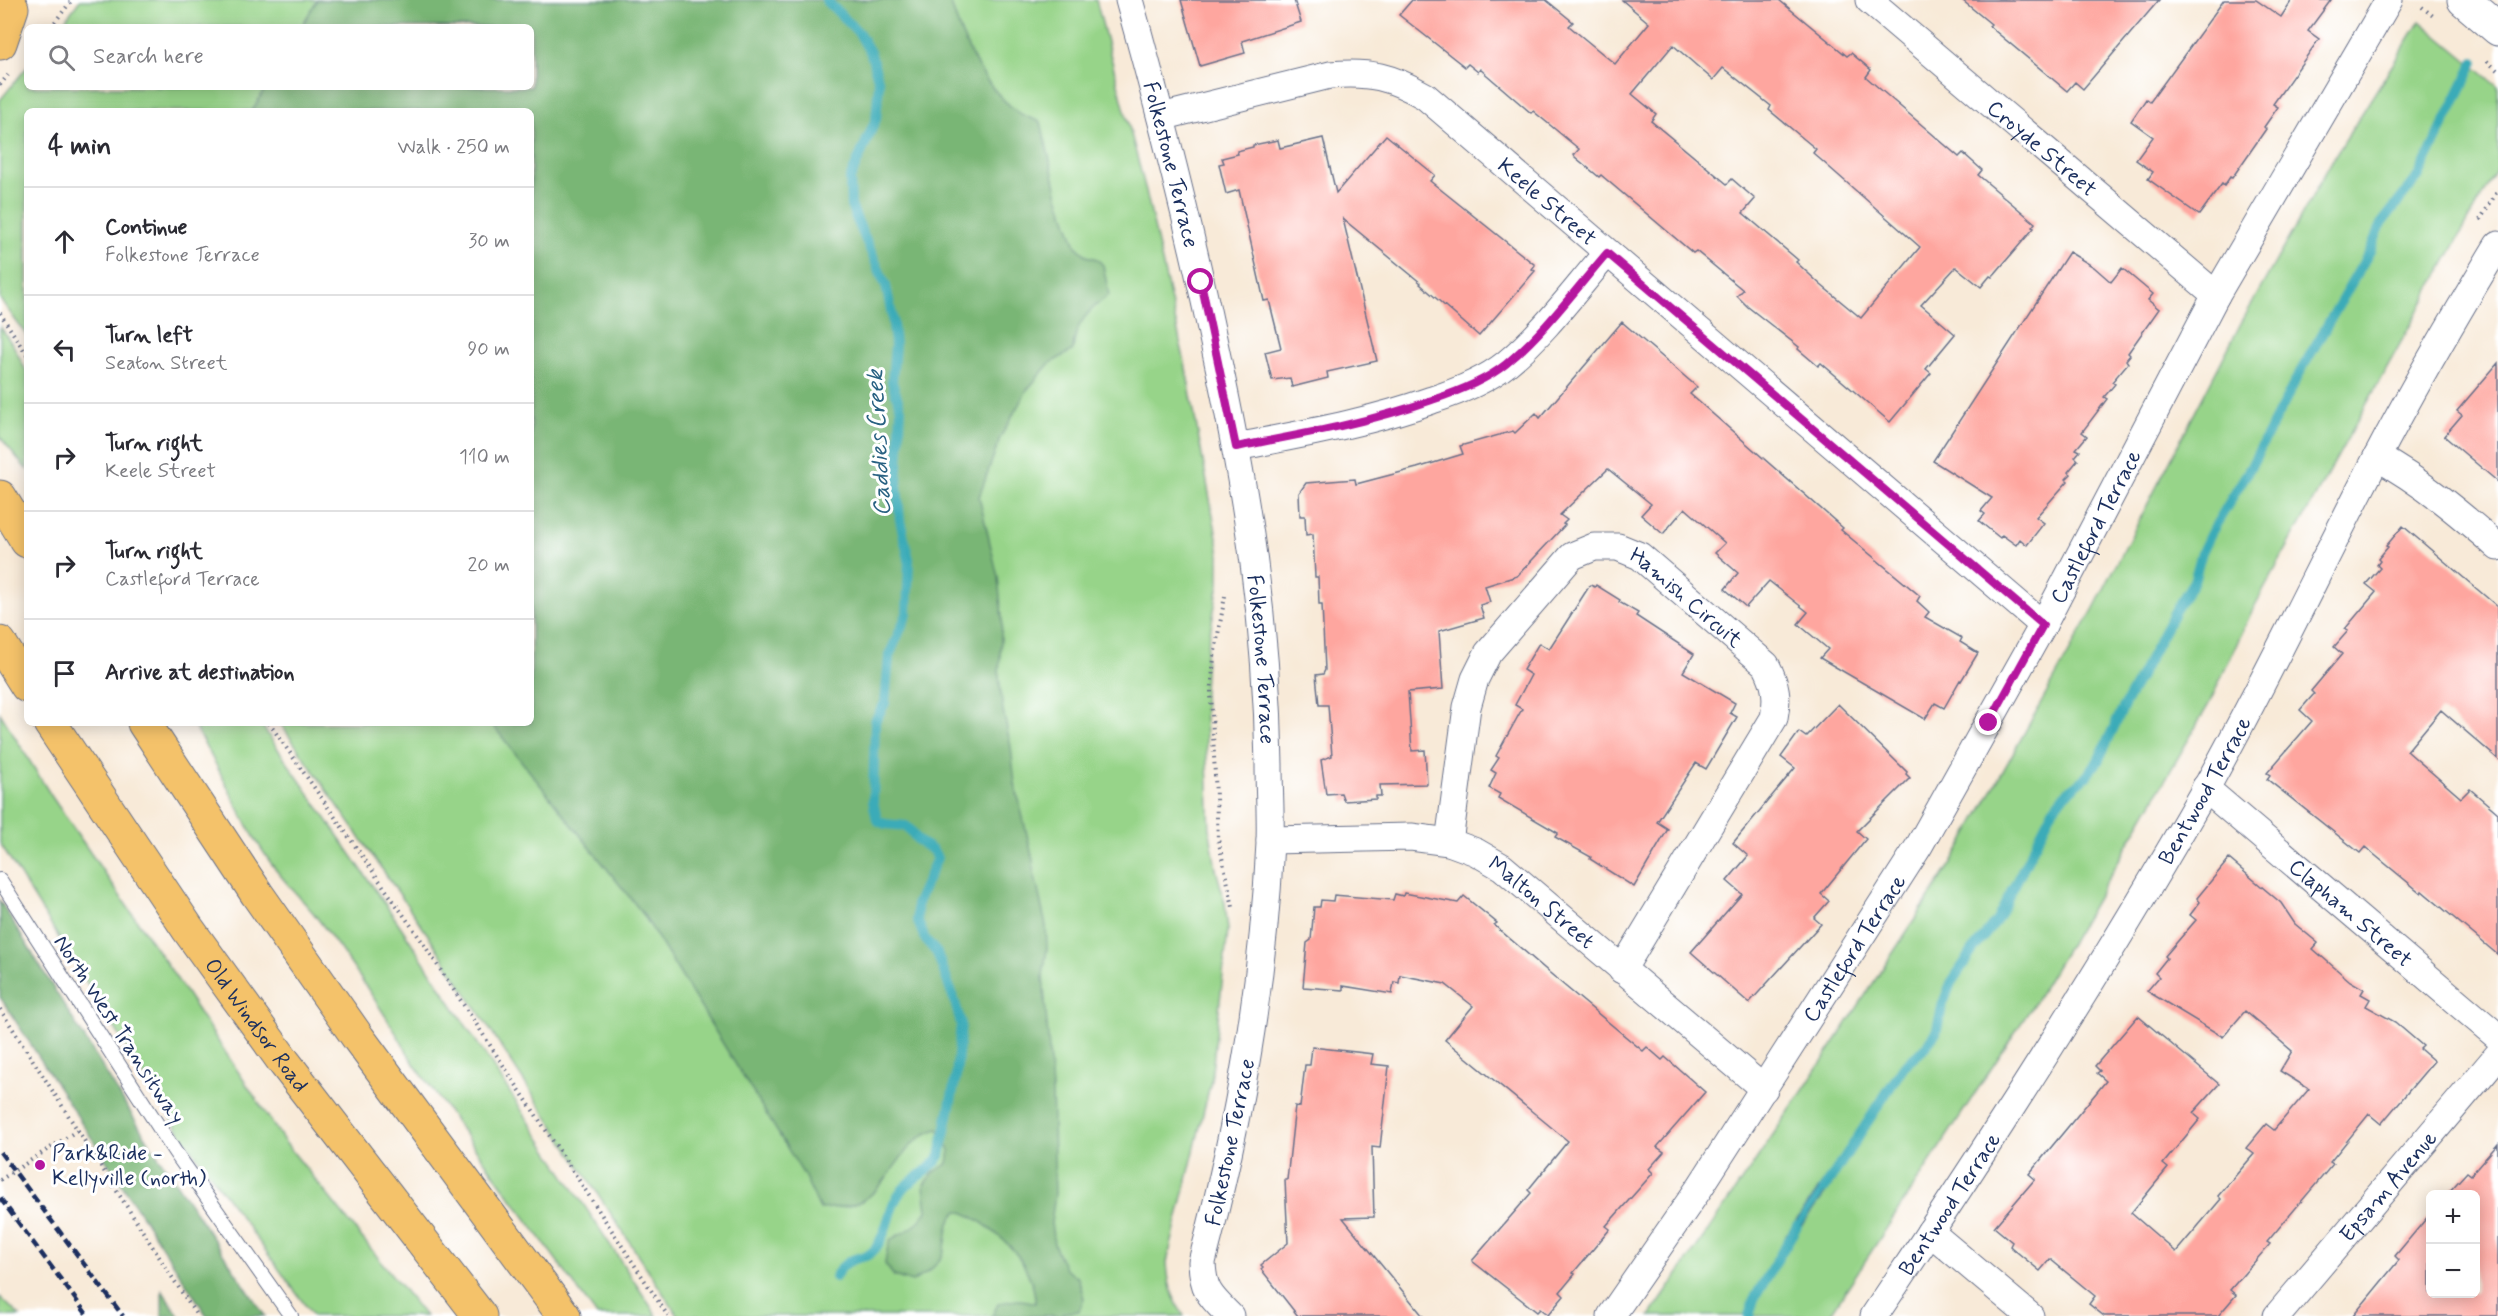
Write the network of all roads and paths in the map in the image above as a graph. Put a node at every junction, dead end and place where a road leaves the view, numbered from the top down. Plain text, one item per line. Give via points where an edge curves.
1 (72, 0) edge
2 (1129, 0) edge
3 (1869, 0) edge
4 (2389, 0) edge
5 (2464, 0) edge
6 (12, 8) dead end
7 (53, 24) edge
8 (2498, 29) edge
9 (0, 43) edge
10 (1161, 117) junction
11 (2498, 190) edge
12 (2474, 230) dead end
13 (2498, 244) edge
14 (1607, 253) junction
15 (2216, 295) junction
16 (0, 313) edge
17 (24, 350) edge
18 (1236, 447) junction
19 (2377, 457) junction
20 (0, 497) edge
21 (24, 536) edge
22 (2498, 547) edge
23 (1227, 587) dead end
24 (2043, 625) junction
25 (0, 643) edge
26 (24, 681) edge
27 (52, 726) edge
28 (146, 726) edge
29 (271, 726) edge
30 (2205, 788) junction
31 (1270, 840) junction
32 (1449, 842) junction
33 (0, 880) edge
34 (1234, 912) dead end
35 (1622, 970) junction
36 (0, 1009) edge
37 (2498, 1037) edge
38 (2498, 1055) edge
39 (1764, 1089) junction
40 (78, 1130) junction
41 (0, 1180) edge
42 (1930, 1232) junction
43 (197, 1316) edge
44 (291, 1316) edge
45 (480, 1316) edge
46 (564, 1316) edge
47 (668, 1316) edge
48 (1230, 1316) edge
49 (1611, 1316) edge
50 (1874, 1316) edge
51 (2030, 1316) edge
52 (2277, 1316) edge

1 - 7 path
2 - 10 street, Folkestone Terrace
3 - 15 street, Croyde Street
4 - 15 street, Castleford Terrace
5 - 8 street
6 - 9 highway
10 - 14 street, Keele Street via 1330,75 1377,75 1403,83 1425,96
10 - 18 street, Folkestone Terrace
11 - 12 path
13 - 19 street, Bentwood Terrace
14 - 18 street via 1526,346 1479,381 1361,422
14 - 24 street, Keele Street
15 - 24 street, Castleford Terrace
16 - 17 path
18 - 31 street, Folkestone Terrace via 1263,627
19 - 22 street via 2436,494
19 - 30 street, Bentwood Terrace
20 - 21 highway
23 - 34 path via 1211,692 1218,839
24 - 39 street, Castleford Terrace via 1919,846
25 - 26 highway
27 - 45 highway, Old Windsor Road via 188,929 277,1052
28 - 46 highway via 359,1039
29 - 47 path via 421,940
30 - 37 street, Clapham Street
30 - 42 street, Bentwood Terrace via 2092,980
31 - 32 street, Malton Street via 1411,837
31 - 48 street, Folkestone Terrace via 1264,933 1241,1100 1202,1262 1209,1295
32 - 35 street, Malton Street via 1502,867
32 - 35 street, Hamish Circuit via 1467,707 1488,653 1572,556 1594,546 1618,547 1640,556 1766,665 1775,682 1778,701 1774,718
33 - 44 lane, North West Transitway via 175,1152
35 - 39 street, Malton Street
36 - 40 path
38 - 52 street, Epsam Avenue
39 - 49 street, Castleford Terrace
40 - 41 path
40 - 43 path
42 - 50 street, Bentwood Terrace
42 - 51 street

